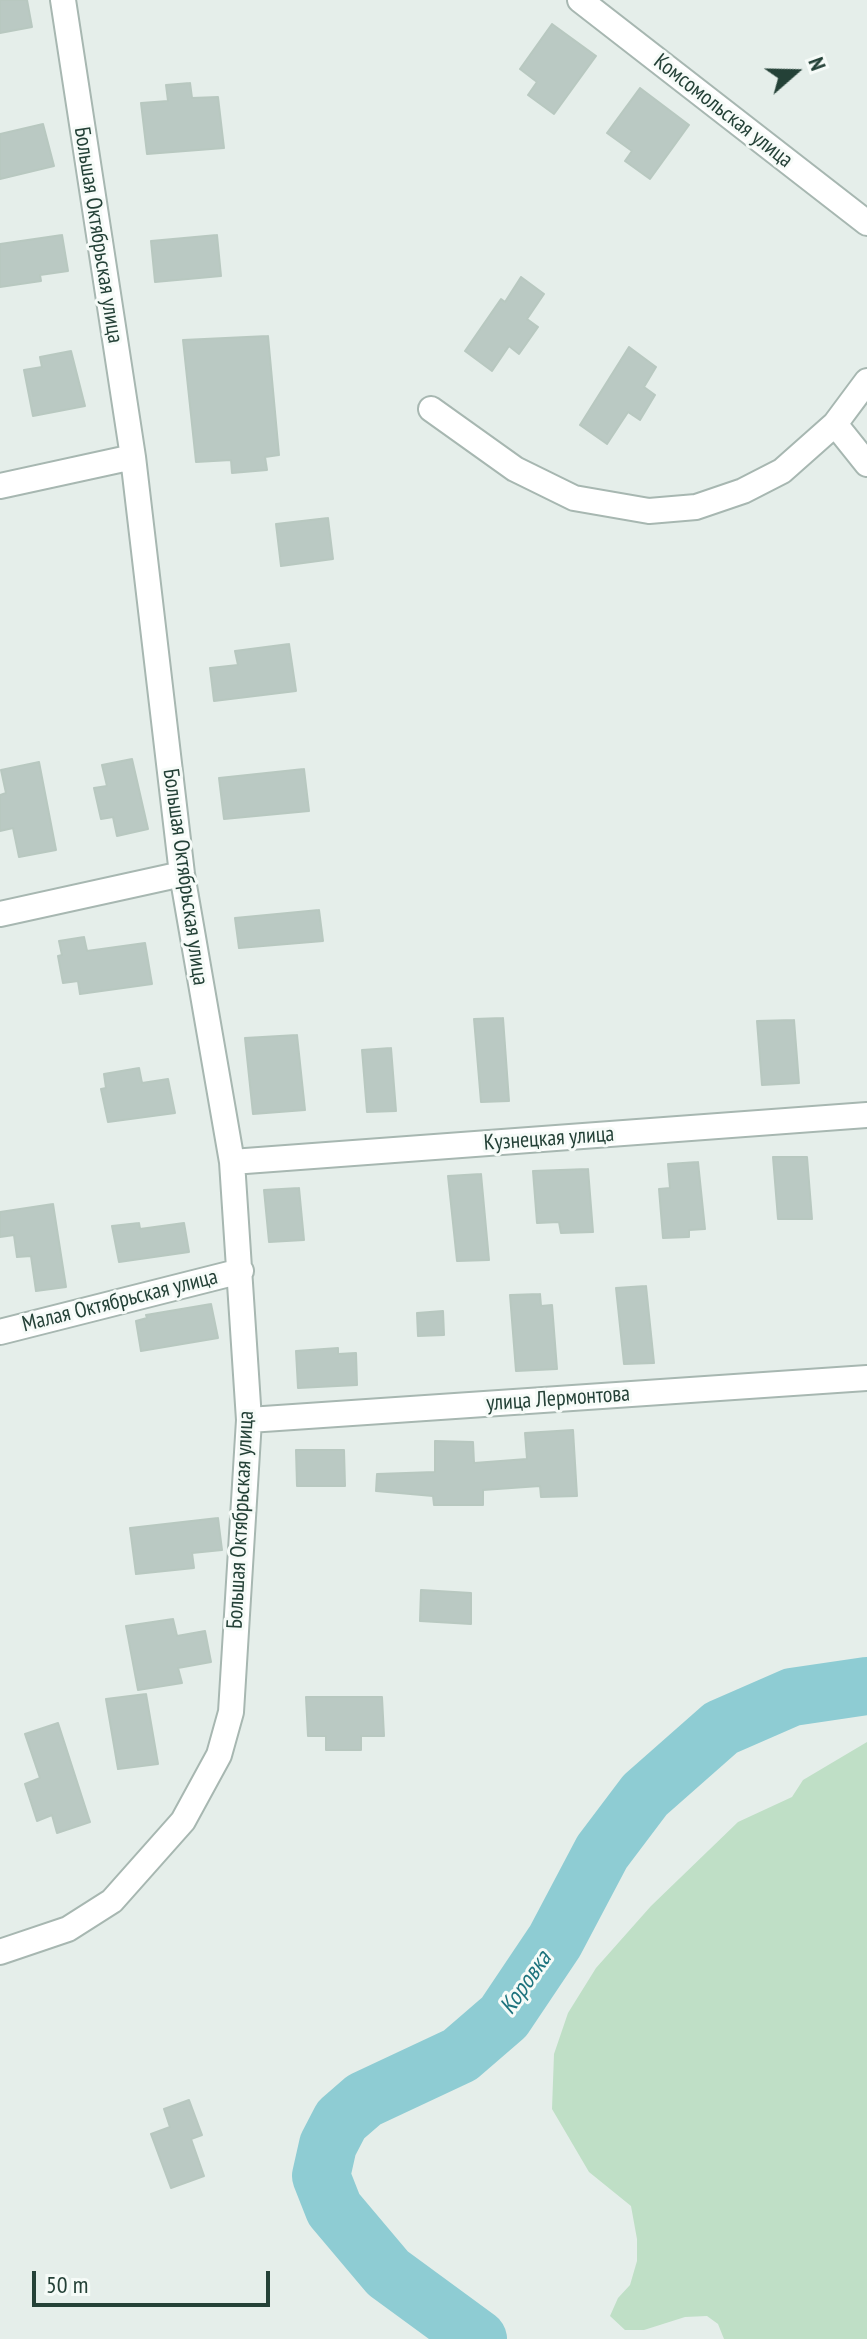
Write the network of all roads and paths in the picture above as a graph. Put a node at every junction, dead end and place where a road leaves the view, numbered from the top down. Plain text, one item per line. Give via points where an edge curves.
1 (63, 0) edge
2 (580, 0) edge
3 (867, 223) edge
4 (867, 381) edge
5 (431, 409) dead end
6 (835, 424) junction
7 (133, 457) junction
8 (867, 464) edge
9 (0, 486) edge
10 (182, 874) junction
11 (0, 914) edge
12 (867, 1115) edge
13 (232, 1162) junction
14 (241, 1271) junction
15 (0, 1332) edge
16 (867, 1378) edge
17 (249, 1420) junction
18 (0, 1952) edge

1 - 7 street, Большая Октябрьская улица
2 - 3 street, Комсомольская улица
4 - 6 street
5 - 6 street via 515,469 574,498 649,511 696,507 743,491 782,471
6 - 8 street
7 - 9 street
7 - 10 street, Большая Октябрьская улица
10 - 11 street
10 - 13 street, Большая Октябрьская улица
12 - 13 street, Кузнецкая улица
13 - 14 street, Большая Октябрьская улица
14 - 15 street, Малая Октябрьская улица
14 - 17 street, Большая Октябрьская улица
16 - 17 street, улица Лермонтова
17 - 18 street, Большая Октябрьская улица via 231,1712 219,1755 183,1821 112,1901 68,1929

